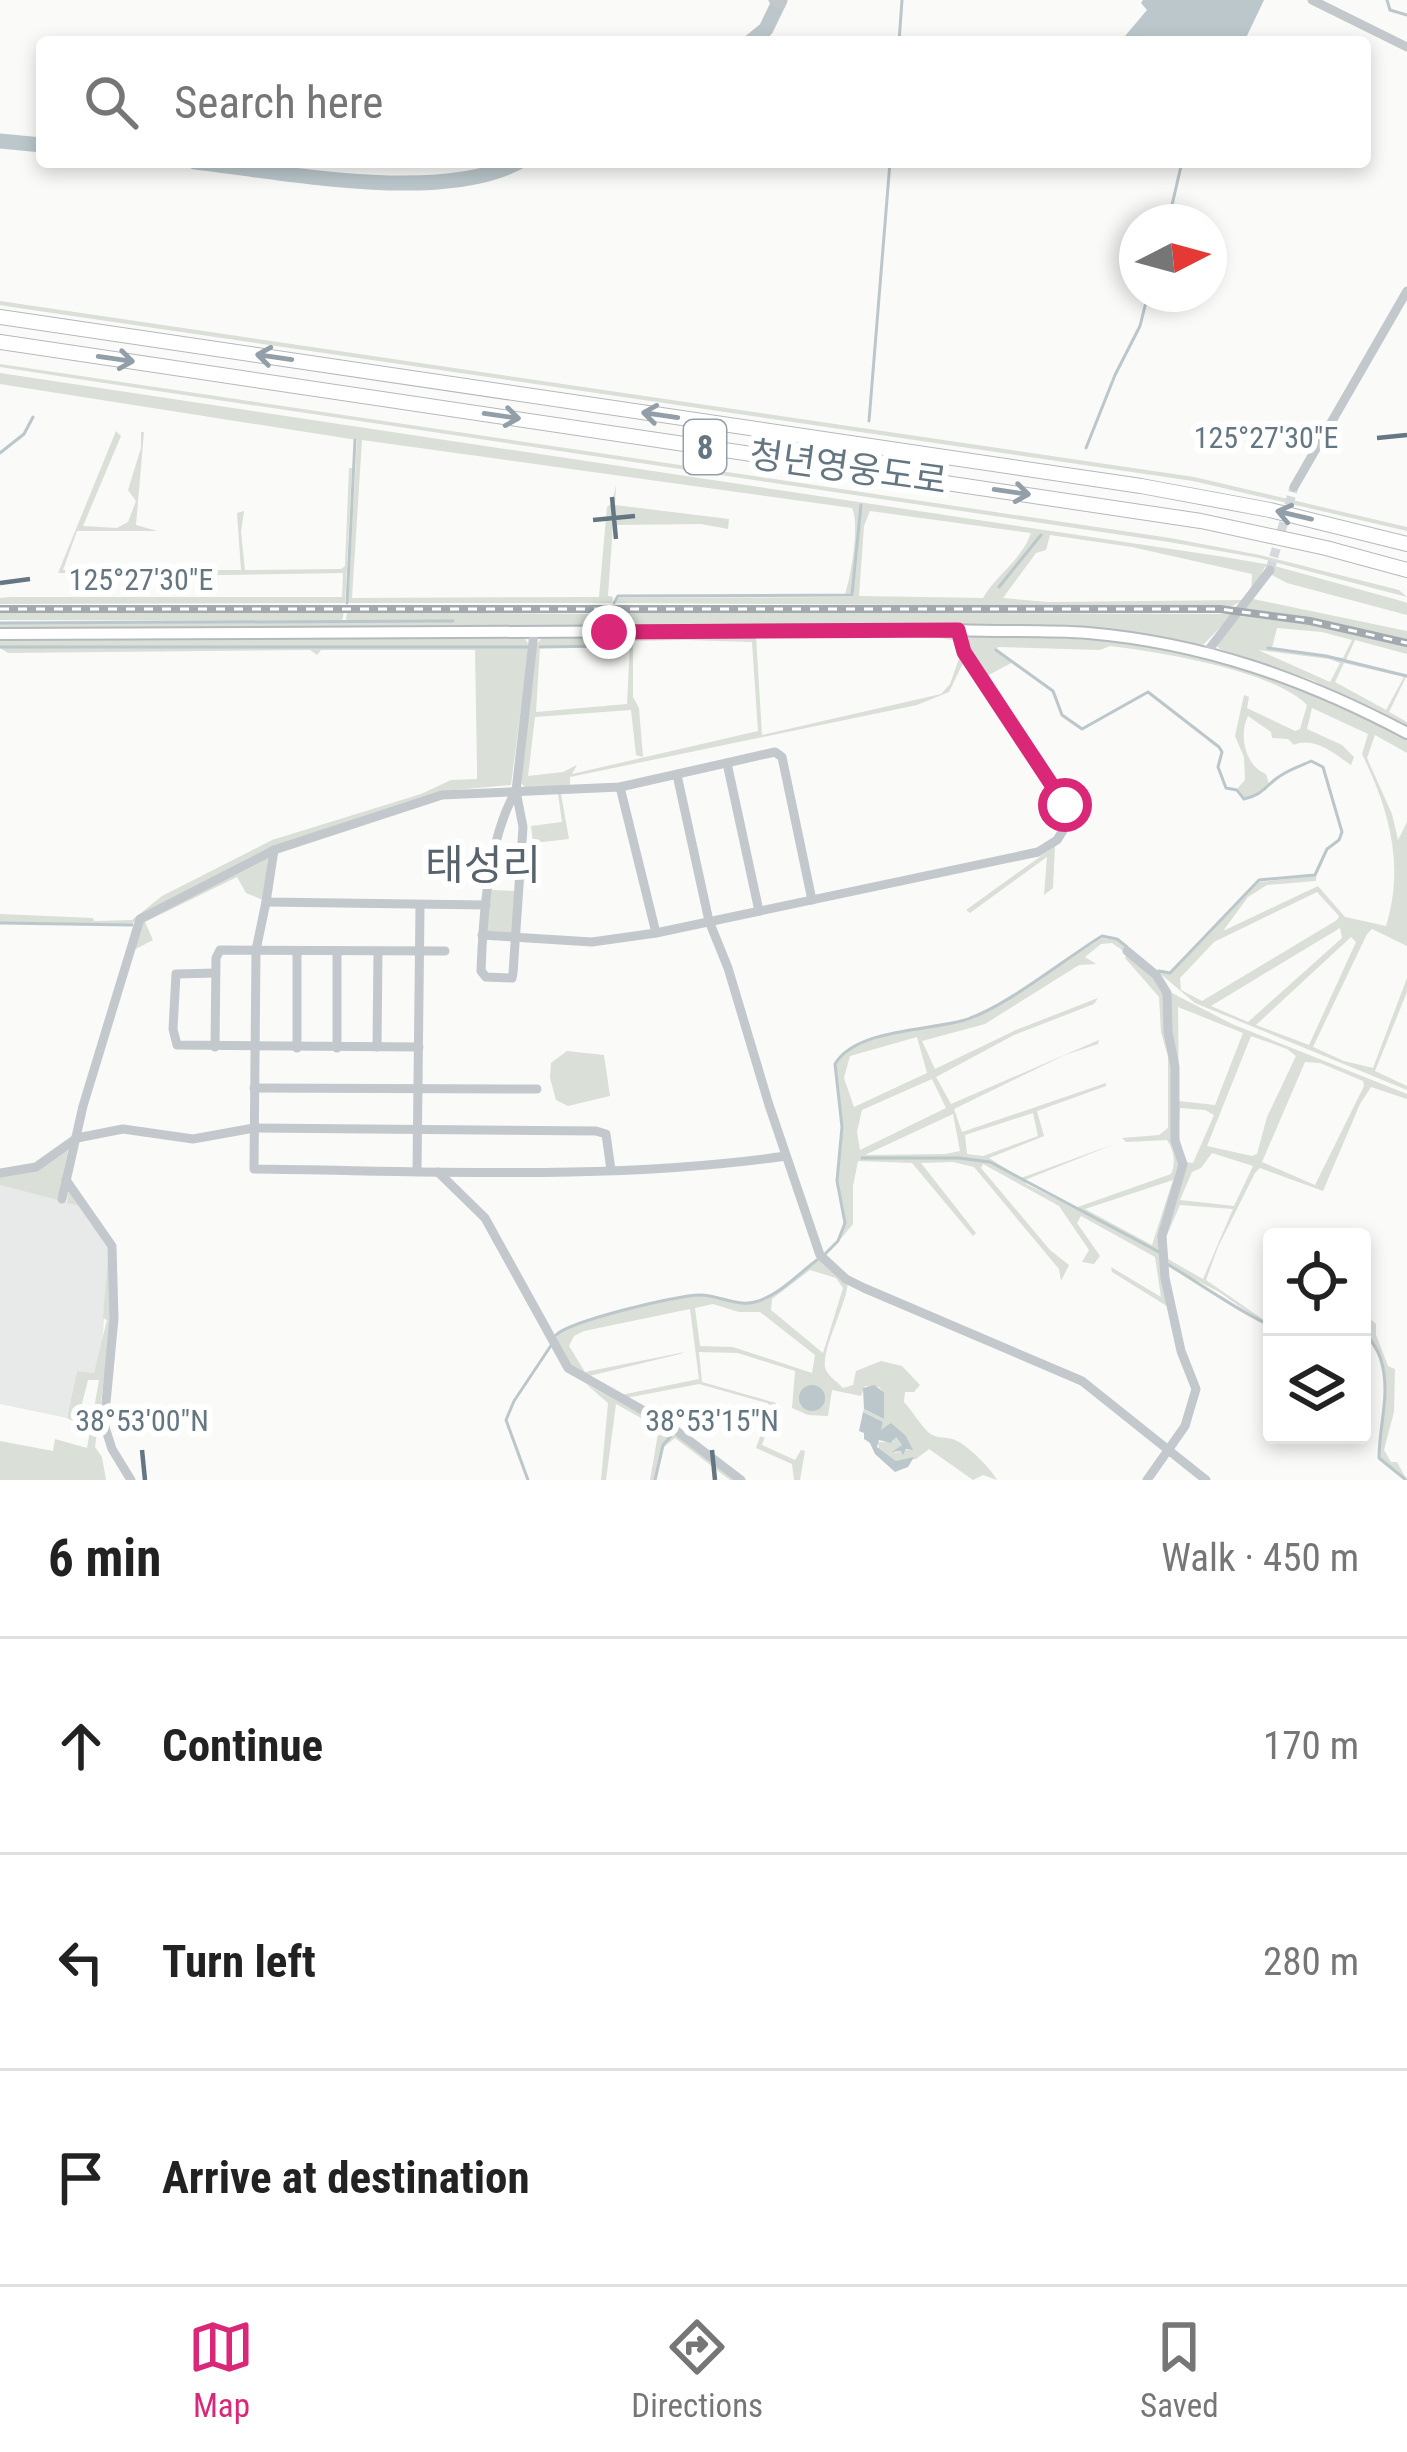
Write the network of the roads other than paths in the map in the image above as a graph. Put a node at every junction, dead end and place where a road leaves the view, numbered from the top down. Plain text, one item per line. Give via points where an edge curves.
1 (1312, 0) edge
2 (1407, 47) edge
3 (1407, 291) edge
4 (0, 317) edge
5 (0, 342) edge
6 (1294, 487) tunnel mouth
7 (1407, 544) edge
8 (1270, 570) tunnel mouth
9 (1407, 570) edge
10 (958, 630) junction
11 (534, 633) junction
12 (0, 634) edge
13 (1207, 652) junction
14 (1407, 733) edge
15 (727, 764) junction
16 (677, 775) junction
17 (620, 787) junction
18 (516, 791) junction
19 (274, 850) junction
20 (812, 900) junction
21 (266, 902) junction
22 (486, 905) junction
23 (420, 907) junction
24 (759, 910) junction
25 (709, 921) junction
26 (656, 933) junction
27 (482, 935) junction
28 (517, 939) junction
29 (256, 950) junction
30 (297, 951) junction
31 (338, 951) junction
32 (378, 951) junction
33 (420, 951) junction
34 (445, 951) dead end
35 (1127, 951) dead end
36 (215, 973) junction
37 (215, 1047) junction
38 (377, 1047) junction
39 (419, 1047) junction
40 (255, 1048) junction
41 (297, 1048) junction
42 (337, 1048) junction
43 (254, 1088) junction
44 (418, 1088) junction
45 (537, 1089) dead end
46 (254, 1128) junction
47 (418, 1130) junction
48 (77, 1138) junction
49 (786, 1156) junction
50 (611, 1170) junction
51 (417, 1171) junction
52 (438, 1171) junction
53 (0, 1173) edge
54 (66, 1180) junction
55 (62, 1199) dead end
56 (1169, 1451) junction
57 (130, 1480) edge
58 (741, 1480) edge
59 (1147, 1480) edge
60 (1206, 1480) edge

1 - 2 street
3 - 6 street
7 -> 4 highway, 청년영웅도로 / 8 via 1163,490
5 -> 9 highway, 청년영웅도로 / 8 via 1202,521
8 - 13 street
10 - 11 main road
10 - 13 main road via 1085,633
10 - 20 street via 964,652 1065,805 1067,828 1038,852
11 - 12 main road
11 - 18 street
13 - 14 main road via 1282,674
15 - 16 street
15 - 20 street via 782,757
15 - 24 street
16 - 17 street
16 - 25 street
17 - 18 street
17 - 26 street
18 - 19 street via 442,795
18 - 22 street
18 - 28 street via 523,827
19 - 21 street
19 - 48 street via 140,919
20 - 24 street
21 - 23 street
21 - 29 street
22 - 23 street
22 - 27 street
23 - 33 street
24 - 25 street
25 - 26 street
25 - 49 street
26 - 28 street via 592,943
27 - 28 street
27 - 28 street via 486,977 512,978
29 - 30 street
29 - 36 street via 220,950
29 - 40 street
30 - 31 street
30 - 41 street
31 - 32 street
31 - 42 street
32 - 33 street
32 - 38 street
33 - 34 street
33 - 39 street
35 - 56 street via 1164,984 1175,1067 1174,1142 1183,1164 1162,1236 1181,1352 1196,1389
36 - 37 street
36 - 37 street via 176,974 173,1029 177,1045
37 - 40 street
38 - 39 street
38 - 42 street
39 - 44 street
40 - 41 street
40 - 43 street
41 - 42 street
43 - 44 street
43 - 46 street
44 - 45 street
44 - 47 street
46 - 47 street
46 - 48 street via 193,1139 123,1129
46 - 51 street via 254,1169
47 - 50 street via 603,1132
47 - 51 street
48 - 53 street via 36,1167
48 - 54 street
49 - 50 street
49 - 56 street via 821,1256 864,1288 1082,1381
50 - 52 street
51 - 52 street
52 - 58 street via 485,1218 578,1377 669,1425
54 - 55 street
54 - 57 street via 112,1246 104,1424
56 - 59 street
56 - 60 street

